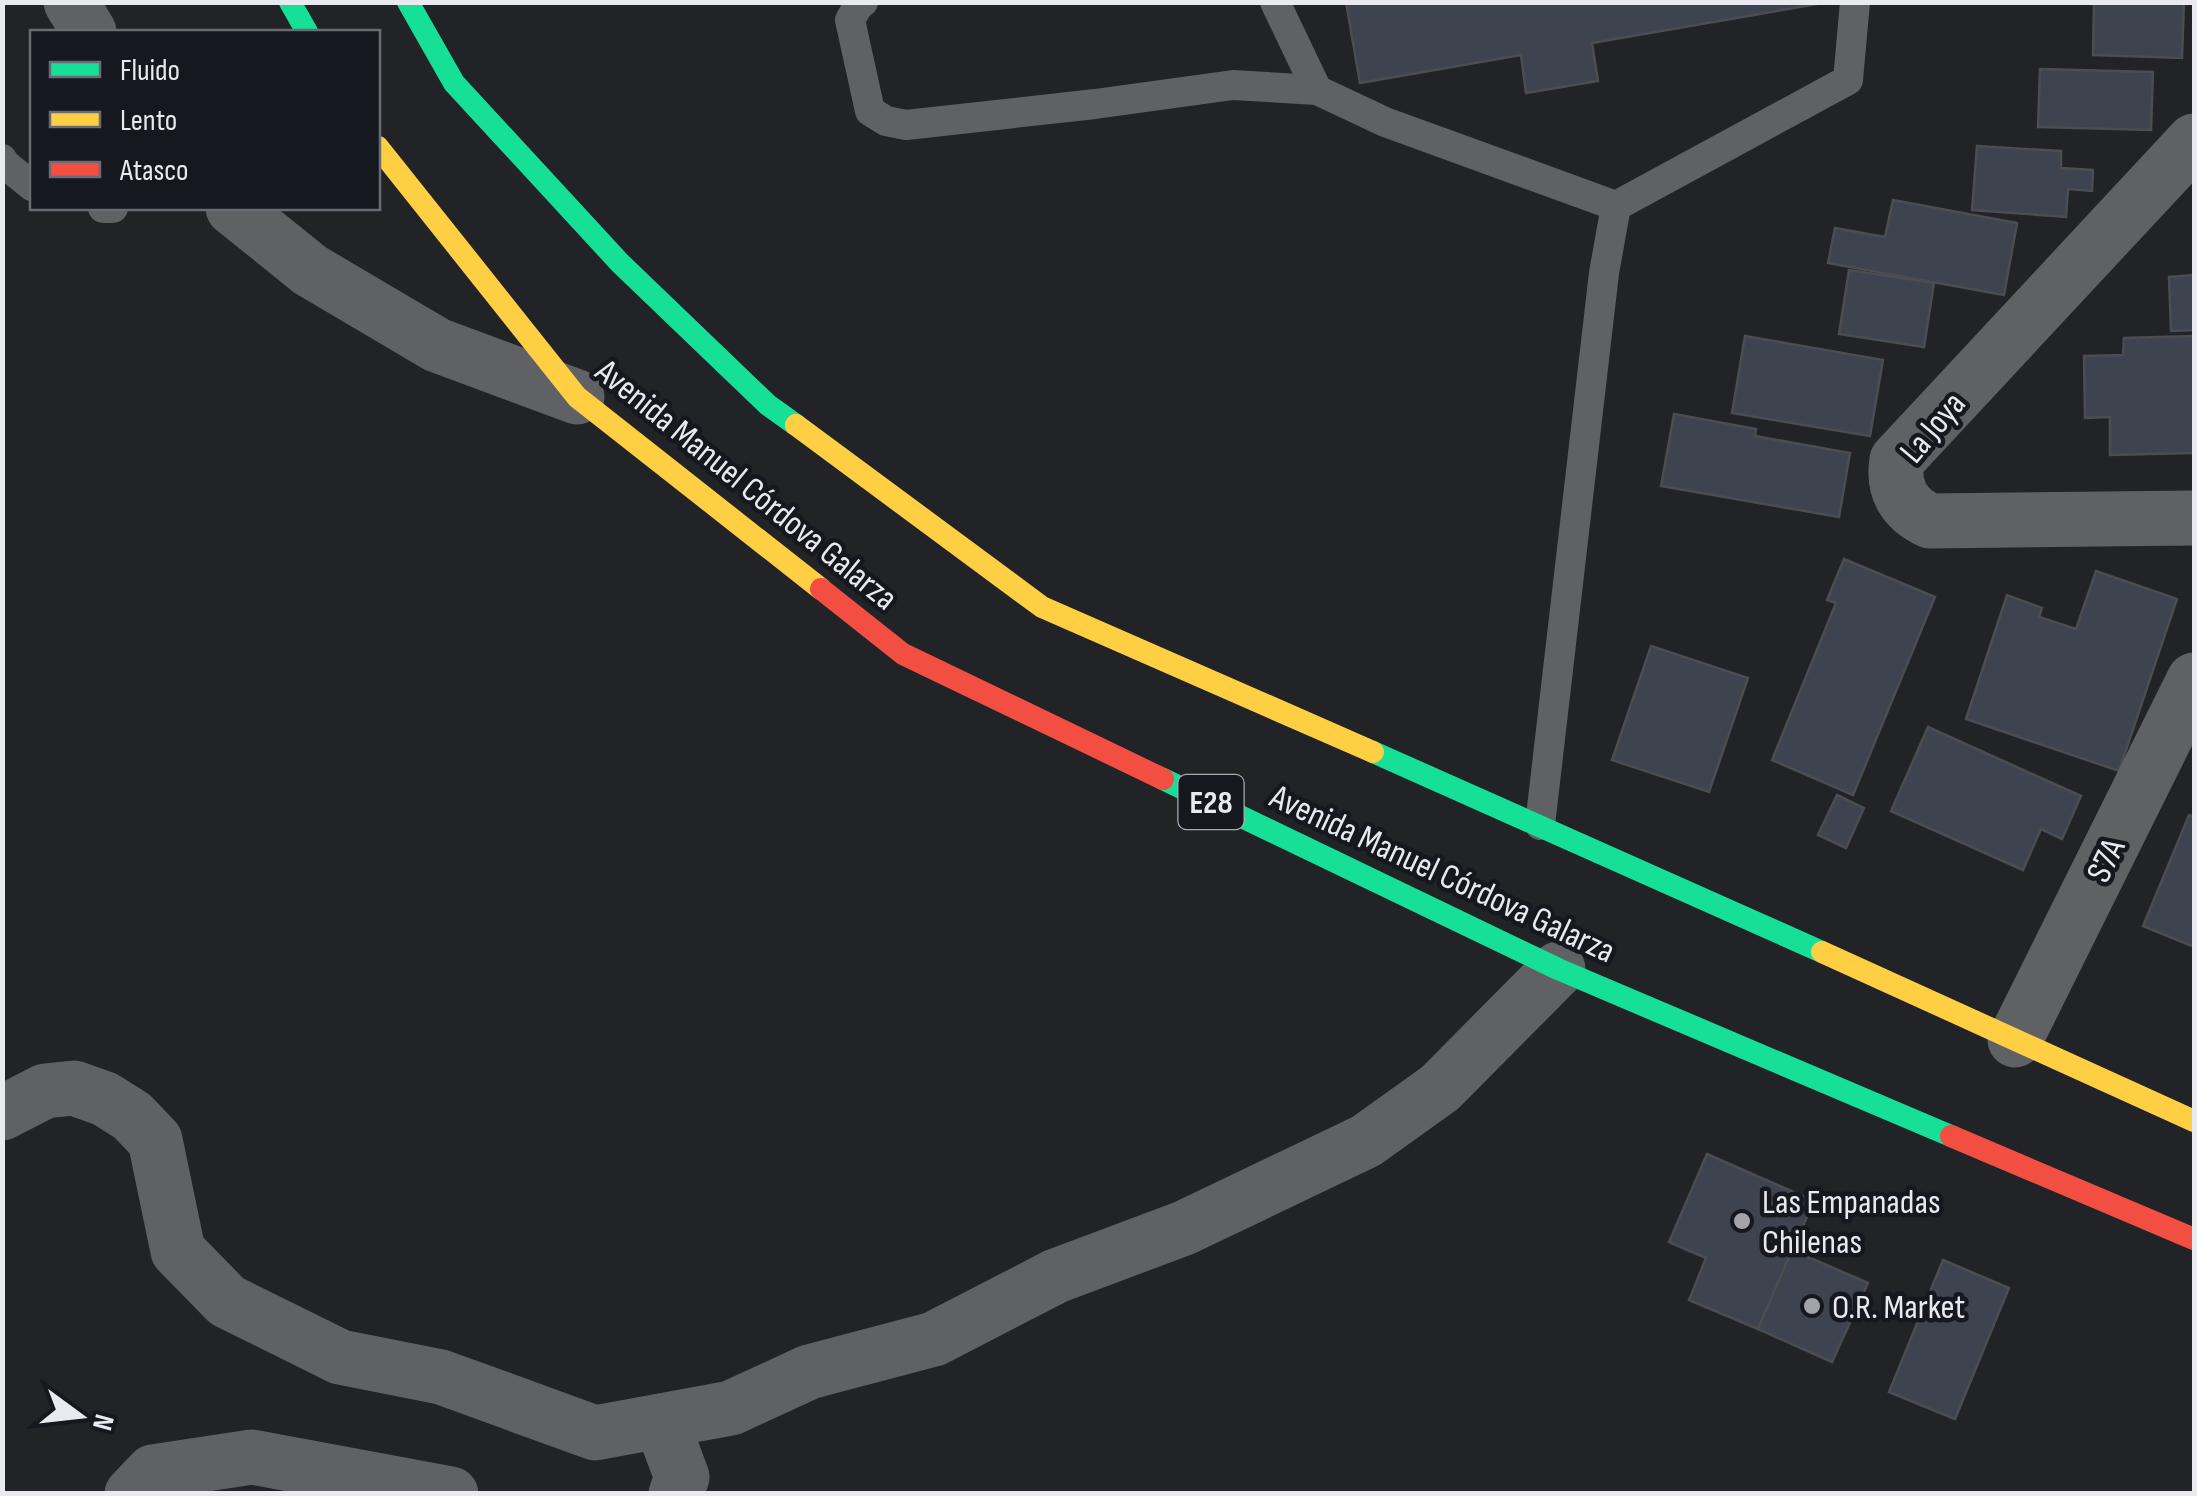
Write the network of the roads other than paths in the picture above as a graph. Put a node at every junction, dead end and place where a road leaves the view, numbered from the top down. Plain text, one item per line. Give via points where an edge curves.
1 (70, 2) edge
2 (290, 2) edge
3 (408, 2) edge
4 (864, 2) edge
5 (1275, 2) edge
6 (1855, 2) edge
7 (88, 30) edge
8 (307, 30) edge
9 (1317, 90) junction
10 (2194, 141) edge
11 (380, 149) edge
12 (2, 158) edge
13 (30, 184) edge
14 (1616, 206) junction
15 (235, 210) edge
16 (577, 398) junction
17 (2194, 518) edge
18 (2194, 680) edge
19 (1540, 825) junction
20 (1558, 969) junction
21 (2016, 1040) junction
22 (2, 1113) edge
23 (2194, 1120) edge
24 (2194, 1240) edge
25 (661, 1421) junction
26 (132, 1494) edge
27 (451, 1494) edge
28 (676, 1494) edge

1 - 7 street
2 - 8 main road
3 - 19 main road via 454,83 620,263 768,405 1042,607
4 - 9 lane via 850,20 870,111 906,125 1234,84
5 - 9 lane
6 - 14 lane via 1848,80
9 - 14 lane via 1385,122
10 - 17 street, La Joya via 1898,460 1895,472 1904,503 1930,521
11 - 16 main road, Avenida Manuel Córdova Galarza / E28
12 - 13 lane
14 - 19 lane
15 - 16 street via 310,270 437,345
16 - 20 main road, Avenida Manuel Córdova Galarza / E28 via 903,654
18 - 21 street, S7A
19 - 21 main road
20 - 24 main road, Avenida Manuel Córdova Galarza / E28
20 - 25 street via 1440,1088 1366,1141 1184,1228 1056,1276 934,1339 809,1372 731,1408
21 - 23 main road
22 - 25 street via 44,1091 74,1088 132,1116 155,1140 178,1251 226,1300 340,1357 441,1377 595,1432
25 - 28 street via 682,1477
26 - 27 street via 152,1472 252,1457

